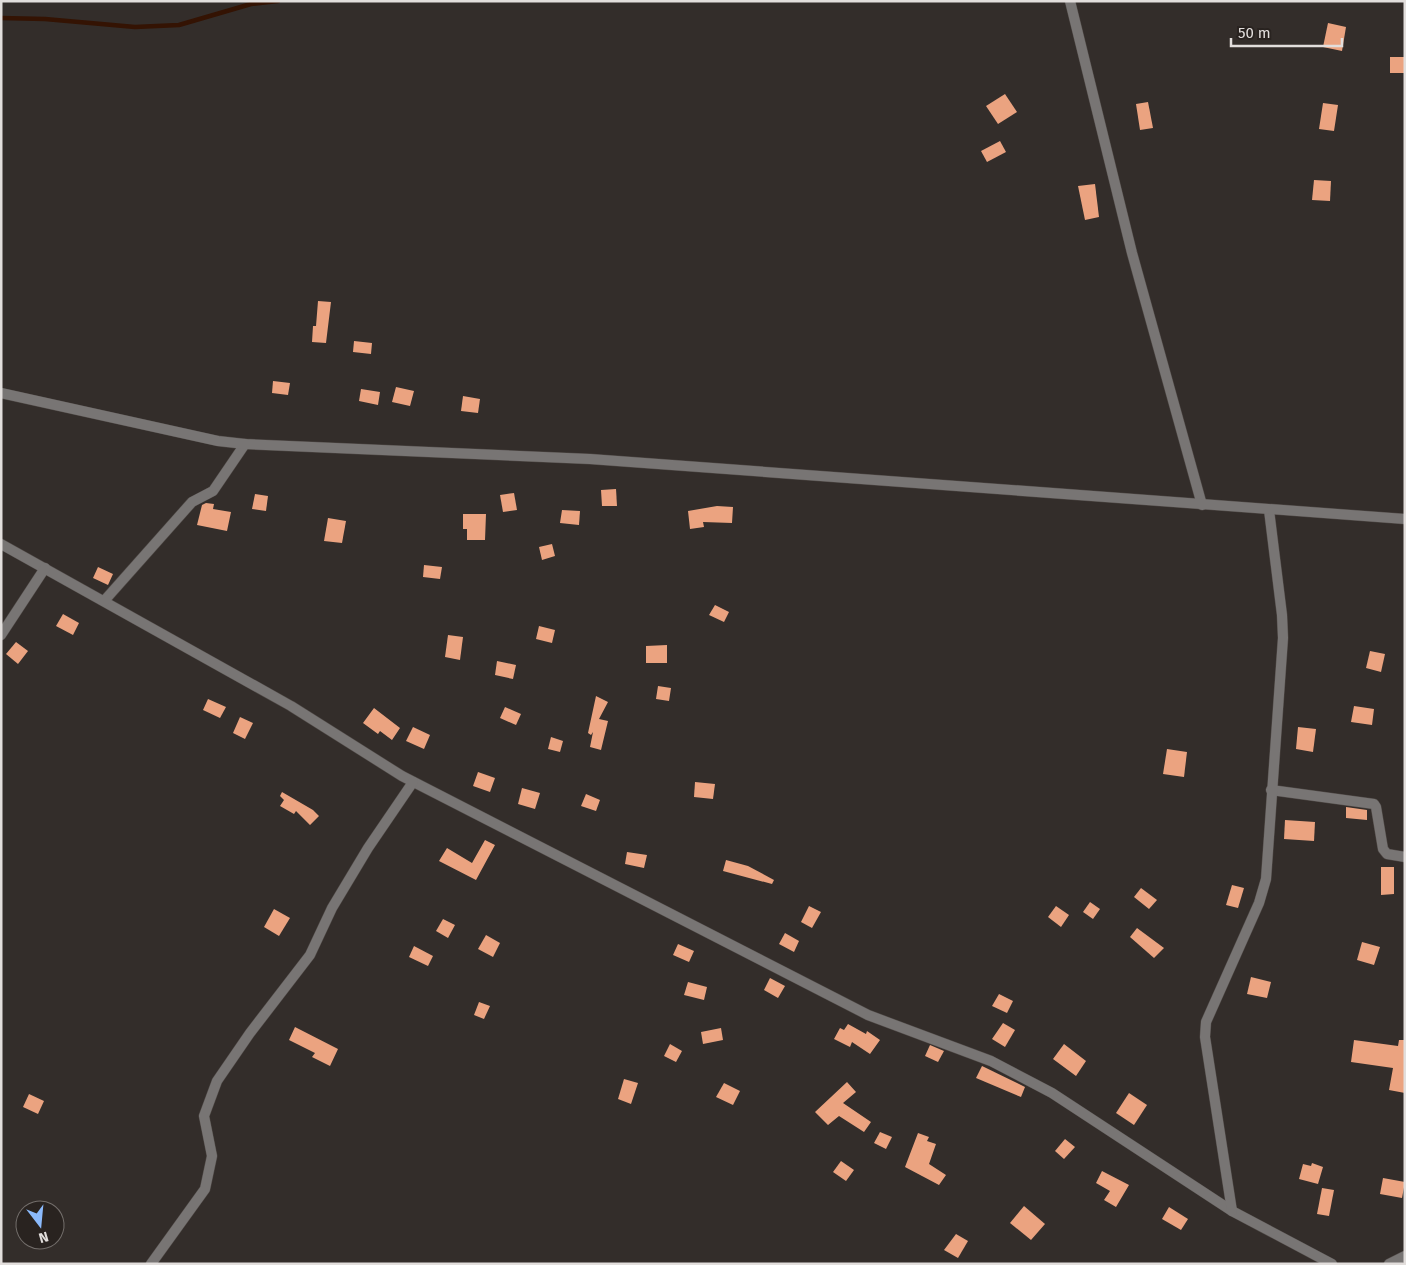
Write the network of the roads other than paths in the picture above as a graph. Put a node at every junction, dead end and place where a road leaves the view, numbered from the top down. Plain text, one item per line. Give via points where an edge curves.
1 (1070, 1) edge
2 (1, 393) edge
3 (245, 444) junction
4 (1202, 505) junction
5 (1269, 510) junction
6 (1405, 519) edge
7 (1, 544) edge
8 (45, 568) junction
9 (104, 602) junction
10 (1, 635) edge
11 (413, 782) junction
12 (1271, 790) junction
13 (1405, 857) edge
14 (1232, 1211) junction
15 (1405, 1256) edge
16 (151, 1264) edge
17 (1332, 1264) edge
18 (1389, 1264) edge

1 - 4 street via 1132,253
2 - 3 street via 211,440
3 - 4 street via 590,459
3 - 9 street via 213,491 192,502
4 - 5 street
5 - 6 street
5 - 12 street via 1283,638
7 - 8 street
8 - 9 street
8 - 10 street
9 - 11 street via 291,706 352,747
11 - 14 street via 868,1015 991,1061 1052,1093
11 - 16 street via 341,893 310,955 217,1081 204,1116 212,1156 205,1189
12 - 13 street via 1374,804 1383,849 1387,854
12 - 14 street via 1266,879 1259,903 1206,1022
14 - 17 street
15 - 18 street

